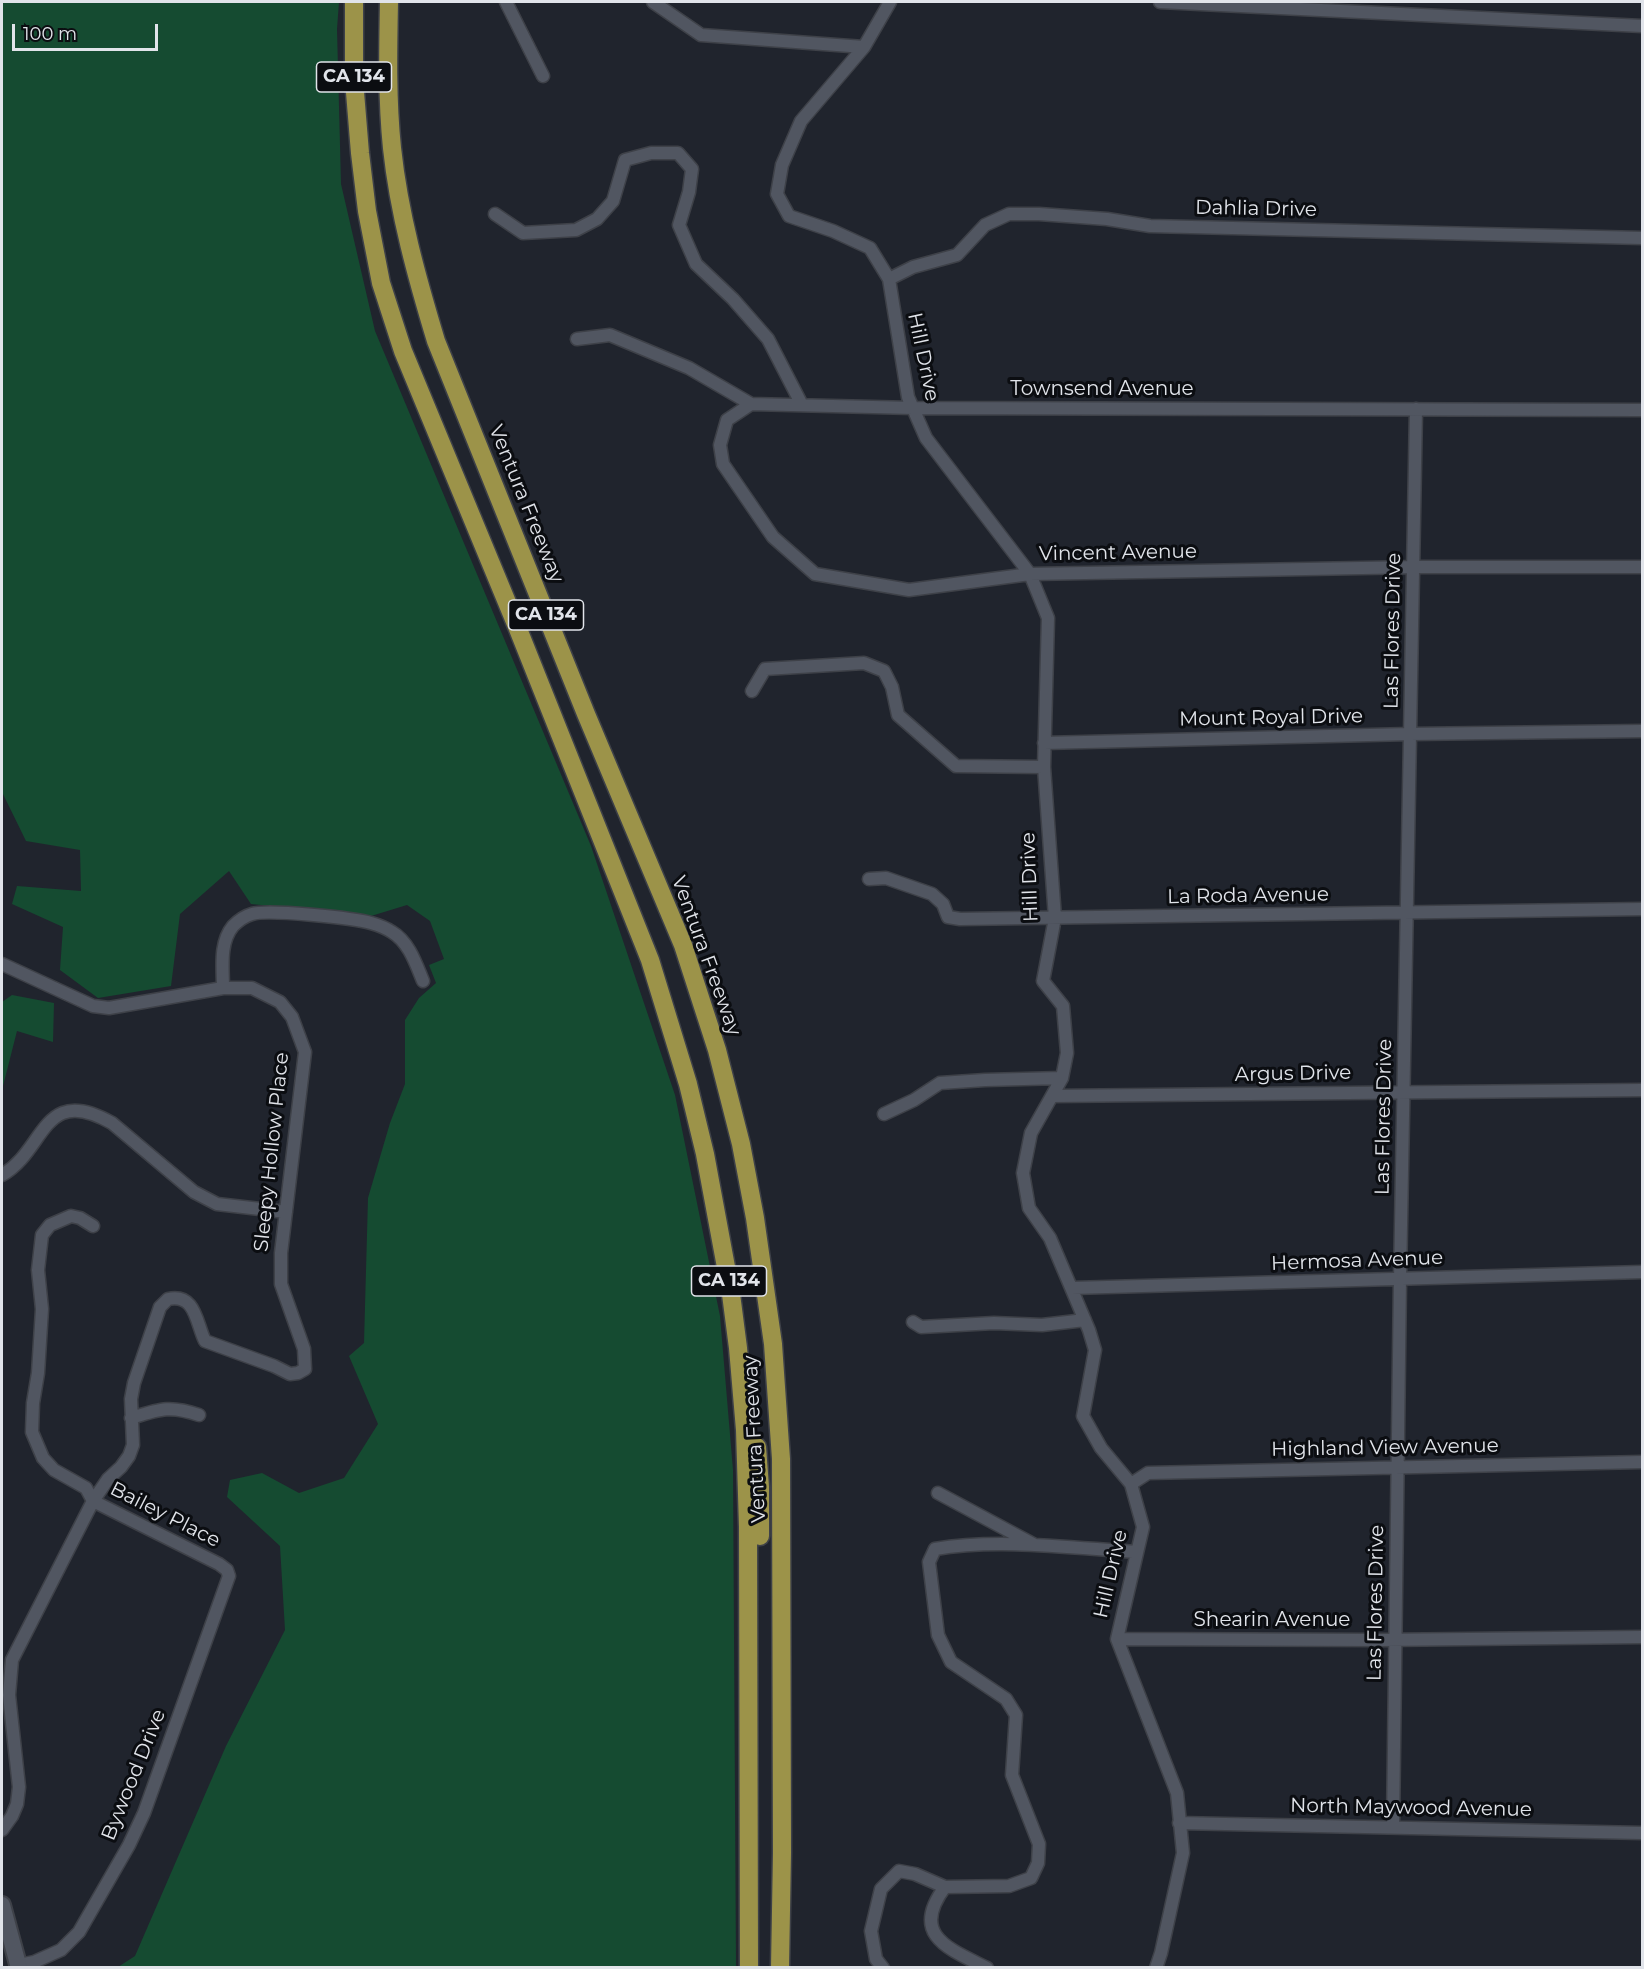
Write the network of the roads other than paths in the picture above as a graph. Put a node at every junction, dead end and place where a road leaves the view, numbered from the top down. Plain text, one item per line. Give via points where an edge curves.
1 (354, 2) edge
2 (364, 2) edge
3 (380, 2) edge
4 (389, 2) edge
5 (506, 2) edge
6 (653, 2) edge
7 (890, 2) edge
8 (1160, 2) edge
9 (1642, 26) edge
10 (864, 47) junction
11 (543, 76) dead end
12 (360, 153) junction
13 (495, 214) dead end
14 (1642, 238) edge
15 (889, 279) junction
16 (577, 339) dead end
17 (751, 404) junction
18 (802, 405) junction
19 (913, 408) junction
20 (1416, 409) junction
21 (1642, 410) edge
22 (1413, 567) junction
23 (1642, 567) edge
24 (1030, 574) junction
25 (518, 629) junction
26 (752, 691) dead end
27 (1642, 731) edge
28 (1410, 734) junction
29 (1044, 743) junction
30 (1044, 766) junction
31 (869, 879) dead end
32 (1642, 909) edge
33 (1408, 913) junction
34 (1055, 918) junction
35 (2, 964) edge
36 (423, 981) dead end
37 (223, 988) junction
38 (1062, 1078) junction
39 (1642, 1090) edge
40 (1404, 1092) junction
41 (1052, 1096) junction
42 (884, 1114) dead end
43 (2, 1175) edge
44 (286, 1212) junction
45 (755, 1218) junction
46 (93, 1226) dead end
47 (1642, 1272) edge
48 (1400, 1279) junction
49 (1072, 1288) junction
50 (1085, 1320) junction
51 (913, 1322) dead end
52 (199, 1415) dead end
53 (131, 1418) junction
54 (1642, 1462) edge
55 (1398, 1467) junction
56 (1131, 1484) junction
57 (938, 1493) dead end
58 (93, 1501) junction
59 (1036, 1545) junction
60 (1137, 1552) junction
61 (219, 1564) joint
62 (1642, 1637) edge
63 (1117, 1640) junction
64 (1395, 1640) junction
65 (1179, 1823) junction
66 (1393, 1826) junction
67 (2, 1830) edge
68 (1642, 1833) edge
69 (945, 1887) junction
70 (781, 1893) junction
71 (2, 1905) edge
72 (19, 1966) edge
73 (749, 1968) edge
74 (760, 1968) edge
75 (770, 1968) edge
76 (780, 1968) edge
77 (883, 1968) edge
78 (987, 1968) edge
79 (1156, 1968) edge

1 - 12 highway, Ventura Freeway / CA 134 via 354,80
2 - 12 highway via 366,139
3 - 45 highway via 378,81 385,173 411,298 440,381 668,937 718,1095 742,1202
4 - 45 highway, Ventura Freeway / CA 134 via 388,77 393,149 404,219 436,341 682,945 717,1050
5 - 11 street
6 - 10 street via 701,35
7 - 10 street, Hill Drive
8 - 9 street
10 - 15 street, Hill Drive via 801,121 782,165 777,194 789,216 870,249
12 - 25 highway, Ventura Freeway / CA 134 via 381,283 403,351
13 - 18 street via 523,233 576,230 597,219 613,201 625,160 651,153 678,153 692,169 679,225 696,264 768,339
14 - 15 street, Dahlia Drive via 1150,226 1107,219 1009,214 985,225 957,255 913,267
15 - 19 street, Hill Drive
16 - 17 street, Townsend Avenue via 610,335 689,368
17 - 18 street, Townsend Avenue
17 - 24 street, Vincent Avenue via 727,420 720,445 723,464 773,537 815,574 909,591
18 - 19 street, Townsend Avenue
19 - 20 street, Townsend Avenue
19 - 24 street, Hill Drive via 926,438
20 - 21 street, Townsend Avenue
20 - 22 street, Las Flores Drive
22 - 23 street, Vincent Avenue
22 - 24 street, Vincent Avenue
22 - 28 street, Las Flores Drive
24 - 29 street, Hill Drive via 1048,618
25 - 73 highway, Ventura Freeway / CA 134 via 650,960 668,1015 705,1154 731,1294 745,1430 748,1527
25 - 74 highway via 538,656 665,975 706,1108 732,1234 750,1349 760,1487
26 - 30 street via 765,669 864,663 884,671 898,715 956,766
27 - 28 street, Mount Royal Drive
28 - 29 street, Mount Royal Drive
28 - 33 street, Las Flores Drive
29 - 30 street, Hill Drive
30 - 34 street, Hill Drive
31 - 34 street, La Roda Avenue via 886,878 932,894 943,904 948,917
32 - 33 street, La Roda Avenue
33 - 34 street, La Roda Avenue
33 - 40 street, Las Flores Drive
34 - 38 street, Hill Drive via 1043,981 1063,1006 1067,1053
35 - 37 street, Sleepy Hollow Place via 77,1000 109,1008
36 - 37 street via 405,944 393,933 353,920 268,912 253,914 232,928 223,948
37 - 44 street, Sleepy Hollow Place via 252,988 280,1002 292,1017 305,1052
38 - 41 street, Hill Drive
38 - 42 street via 940,1083
39 - 40 street, Argus Drive
40 - 41 street, Argus Drive
40 - 48 street, Las Flores Drive
41 - 49 street, Hill Drive via 1031,1133 1023,1173 1029,1208 1050,1238
43 - 44 street via 17,1165 54,1118 83,1111 112,1124 208,1200
44 - 53 street, Sleepy Hollow Place via 280,1284 304,1349 305,1368 290,1374 205,1341 190,1303 168,1299 152,1324 134,1383
45 - 70 highway, Ventura Freeway / CA 134 via 773,1344 781,1459
46 - 58 street, Bailey Place via 71,1216 50,1225 42,1235 38,1270 42,1310 32,1432 43,1458 54,1470 86,1488
47 - 48 street, Hermosa Avenue
48 - 49 street, Hermosa Avenue
48 - 55 street, Las Flores Drive
49 - 50 street, Hill Drive
50 - 51 street via 1042,1325 921,1327
50 - 56 street, Hill Drive via 1095,1350 1083,1416 1101,1448
52 - 53 street via 181,1409 161,1409
53 - 58 street via 133,1444 129,1456
54 - 55 street, Highland View Avenue
55 - 56 street, Highland View Avenue via 1148,1473
55 - 64 street, Las Flores Drive
56 - 60 street, Hill Drive via 1143,1527
57 - 59 street
58 - 61 street, Bailey Place
58 - 67 street via 12,1660 9,1695 19,1787 17,1804
59 - 60 street
59 - 69 street via 953,1546 935,1549 929,1562 938,1635 951,1662 1006,1699 1016,1715 1012,1775 1039,1844 1038,1863 1031,1878 1009,1886
60 - 63 street, Hill Drive
61 - 72 street, Bywood Drive via 227,1570 228,1581 129,1845 79,1932 61,1950
62 - 64 street, Shearin Avenue
63 - 64 street, Shearin Avenue
63 - 65 street, Hill Drive via 1176,1793
64 - 66 street, Las Flores Drive
65 - 66 street, North Maywood Avenue
65 - 79 street, Hill Drive via 1183,1852
66 - 68 street, North Maywood Avenue
69 - 77 street via 899,1871 881,1889 871,1931 876,1959
69 - 78 street via 933,1908 933,1930 948,1948
70 - 75 highway via 770,1916
70 - 76 highway, Ventura Freeway / CA 134
71 - 72 street

